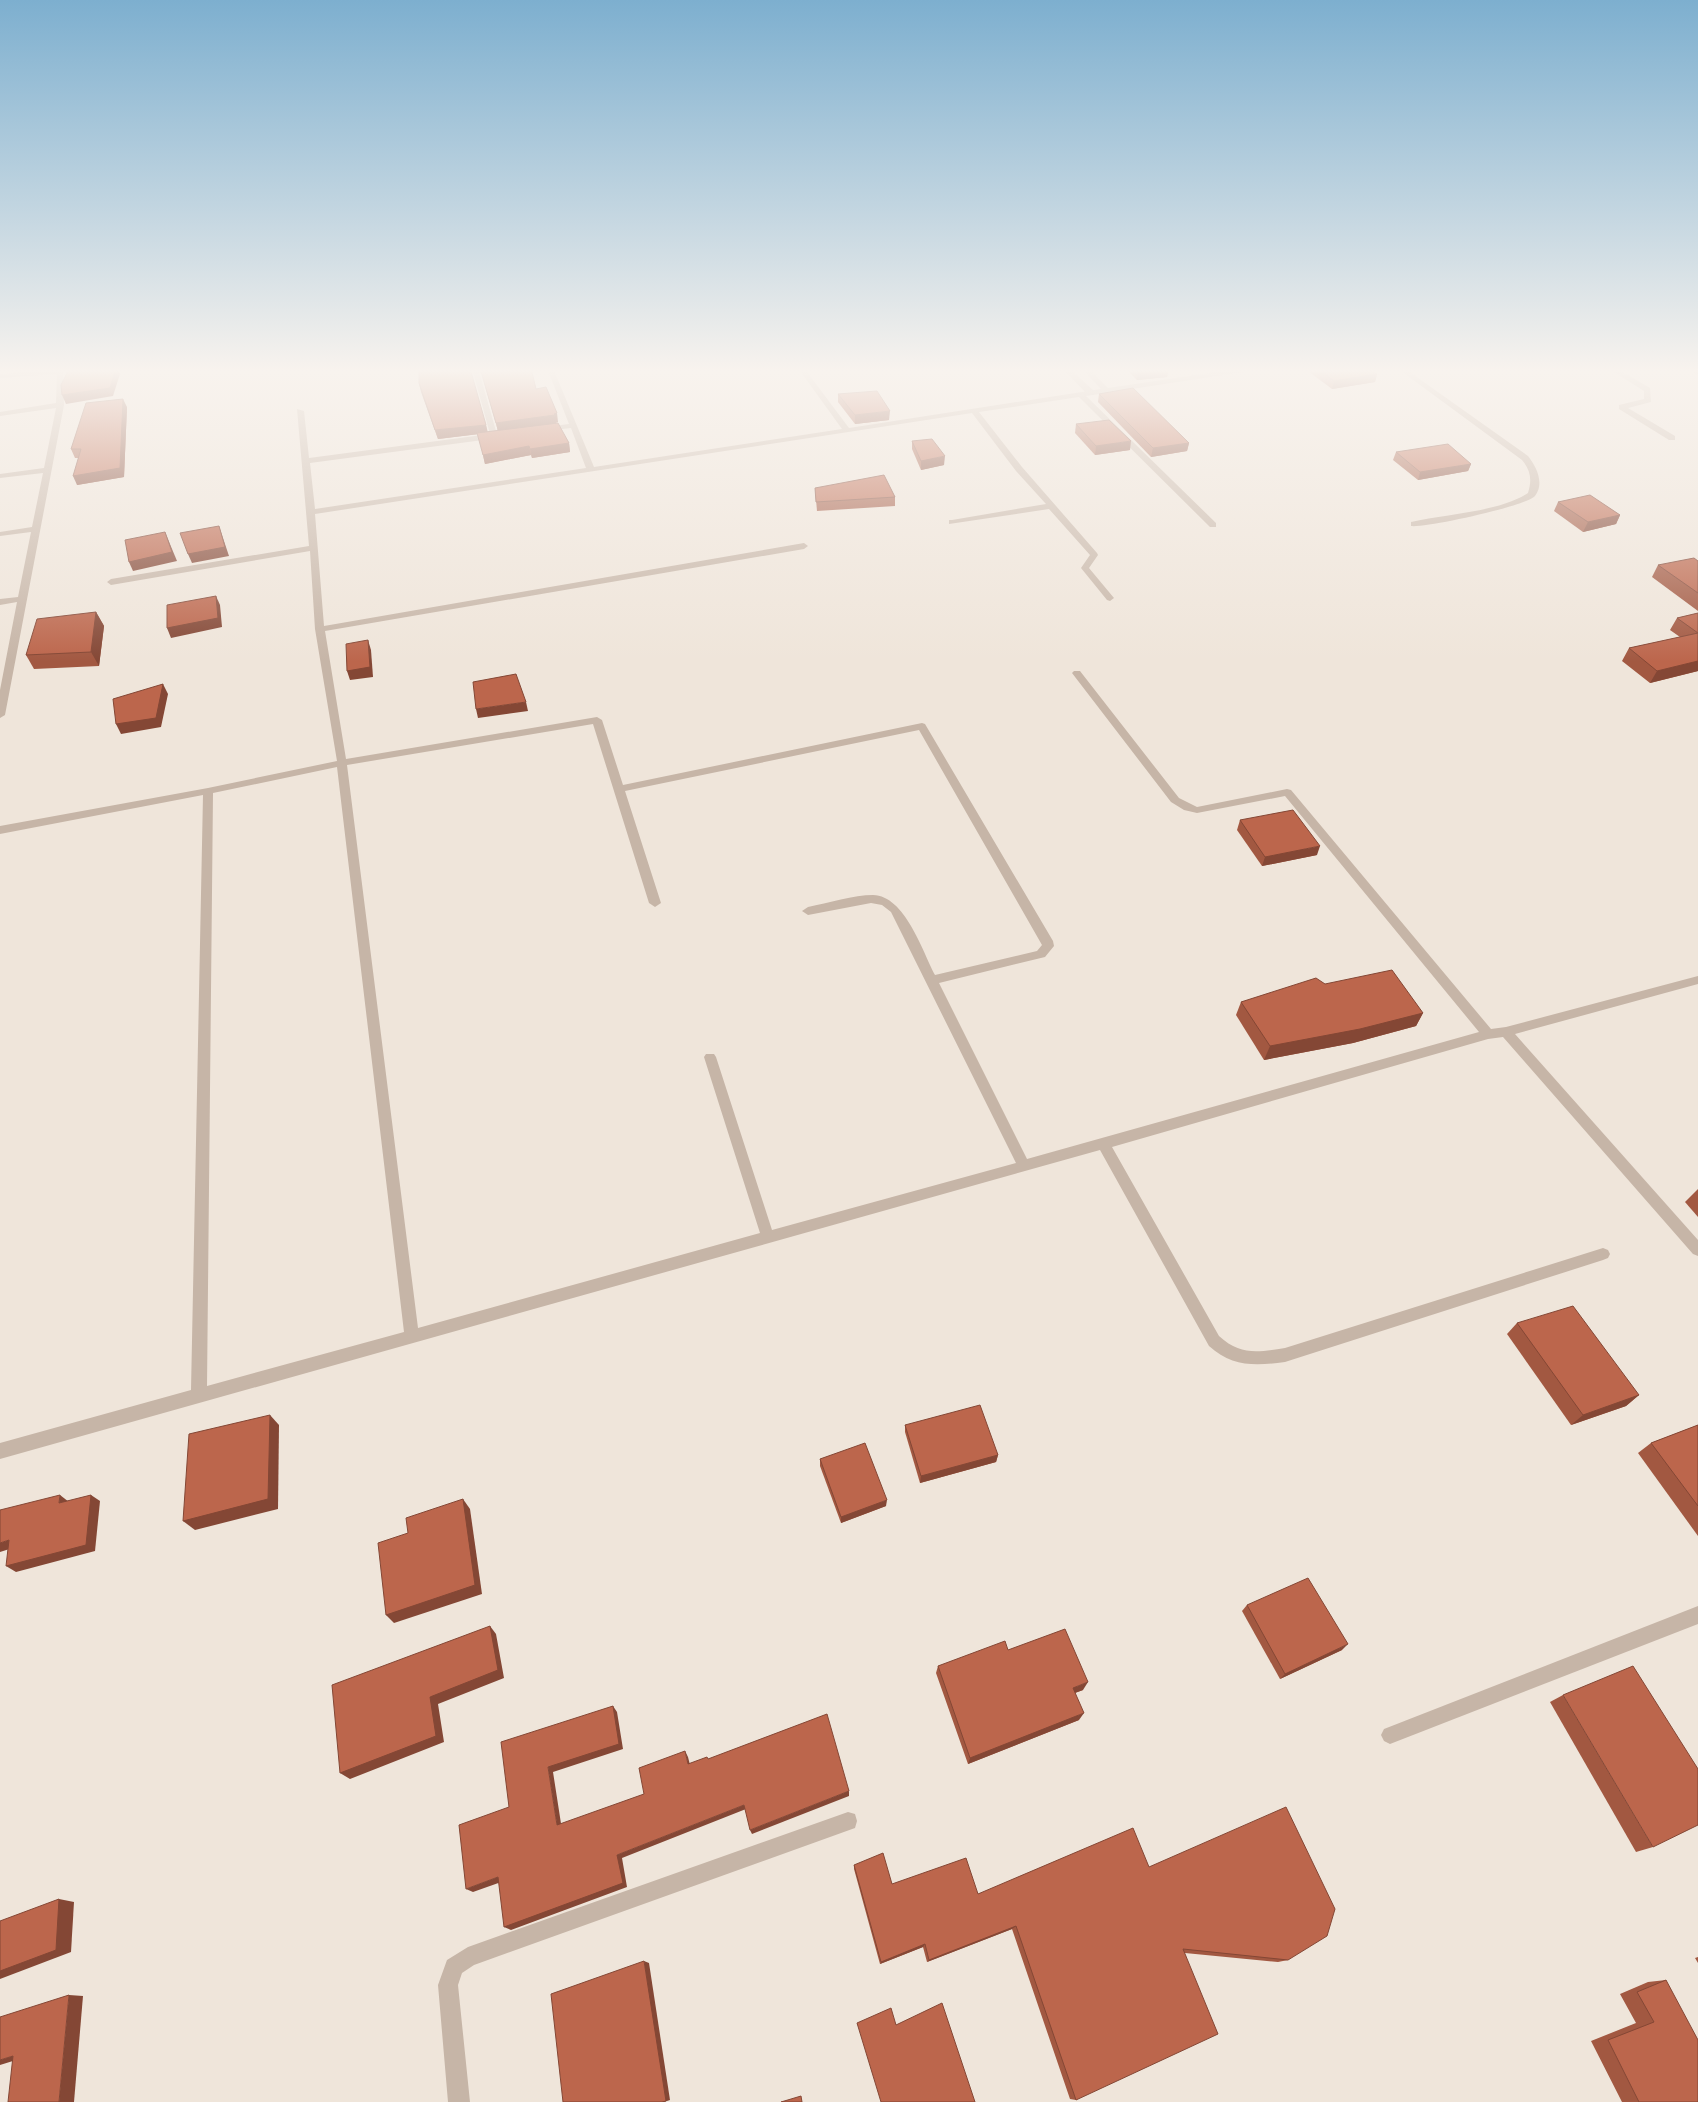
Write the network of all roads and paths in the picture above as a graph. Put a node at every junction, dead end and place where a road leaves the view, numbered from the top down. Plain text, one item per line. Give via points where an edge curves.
1 (48, 466) edge
2 (306, 466) edge
3 (589, 466) edge
4 (616, 466) edge
5 (1016, 466) edge
6 (1153, 466) edge
7 (1532, 466) edge
8 (47, 470) junction
9 (591, 470) junction
10 (0, 476) edge
11 (1051, 506) junction
12 (311, 512) junction
13 (952, 522) dead end
14 (1414, 524) dead end
15 (1213, 525) dead end
16 (36, 529) junction
17 (0, 534) edge
18 (804, 546) dead end
19 (314, 548) junction
20 (111, 582) dead end
21 (1110, 598) dead end
22 (22, 599) junction
23 (0, 602) edge
24 (320, 628) junction
25 (5, 668) edge
26 (1078, 673) dead end
27 (0, 715) edge
28 (342, 763) junction
29 (618, 789) junction
30 (208, 791) junction
31 (0, 830) edge
32 (655, 903) dead end
33 (808, 912) dead end
34 (931, 980) junction
35 (1698, 980) edge
36 (1506, 1032) junction
37 (1488, 1034) junction
38 (710, 1058) dead end
39 (1103, 1144) junction
40 (1024, 1166) junction
41 (768, 1238) junction
42 (1698, 1250) edge
43 (1603, 1254) dead end
44 (412, 1337) junction
45 (199, 1396) junction
46 (0, 1451) edge
47 (1698, 1614) edge
48 (1390, 1735) dead end
49 (848, 1821) dead end
50 (459, 2102) edge

1 - 8 street
2 - 12 street
3 - 9 street
4 - 9 street
5 - 11 street
6 - 15 street
7 - 14 street via 1536,476 1533,493 1529,497
8 - 10 street
8 - 16 street
9 - 12 street
11 - 13 street
11 - 21 street via 1094,555 1085,568
12 - 19 street
16 - 17 street
16 - 22 street
18 - 24 street
19 - 20 street
19 - 24 street
22 - 23 street
22 - 25 street
24 - 28 street
25 - 27 street
26 - 37 street via 1175,800 1188,808 1197,810 1287,792
28 - 29 street via 596,720
28 - 30 street
28 - 44 street
29 - 32 street
29 - 34 street via 922,726 1048,946 1041,954
30 - 31 street
30 - 45 street
33 - 34 street via 871,899 891,904
34 - 40 street
35 - 36 street
36 - 37 street
36 - 42 street
37 - 39 street
38 - 41 street
39 - 40 street
39 - 43 street via 1214,1342 1224,1352 1238,1358 1285,1355
40 - 41 street
41 - 44 street
44 - 45 street
45 - 46 street
47 - 48 street
49 - 50 street via 468,1957 454,1967 448,1985

